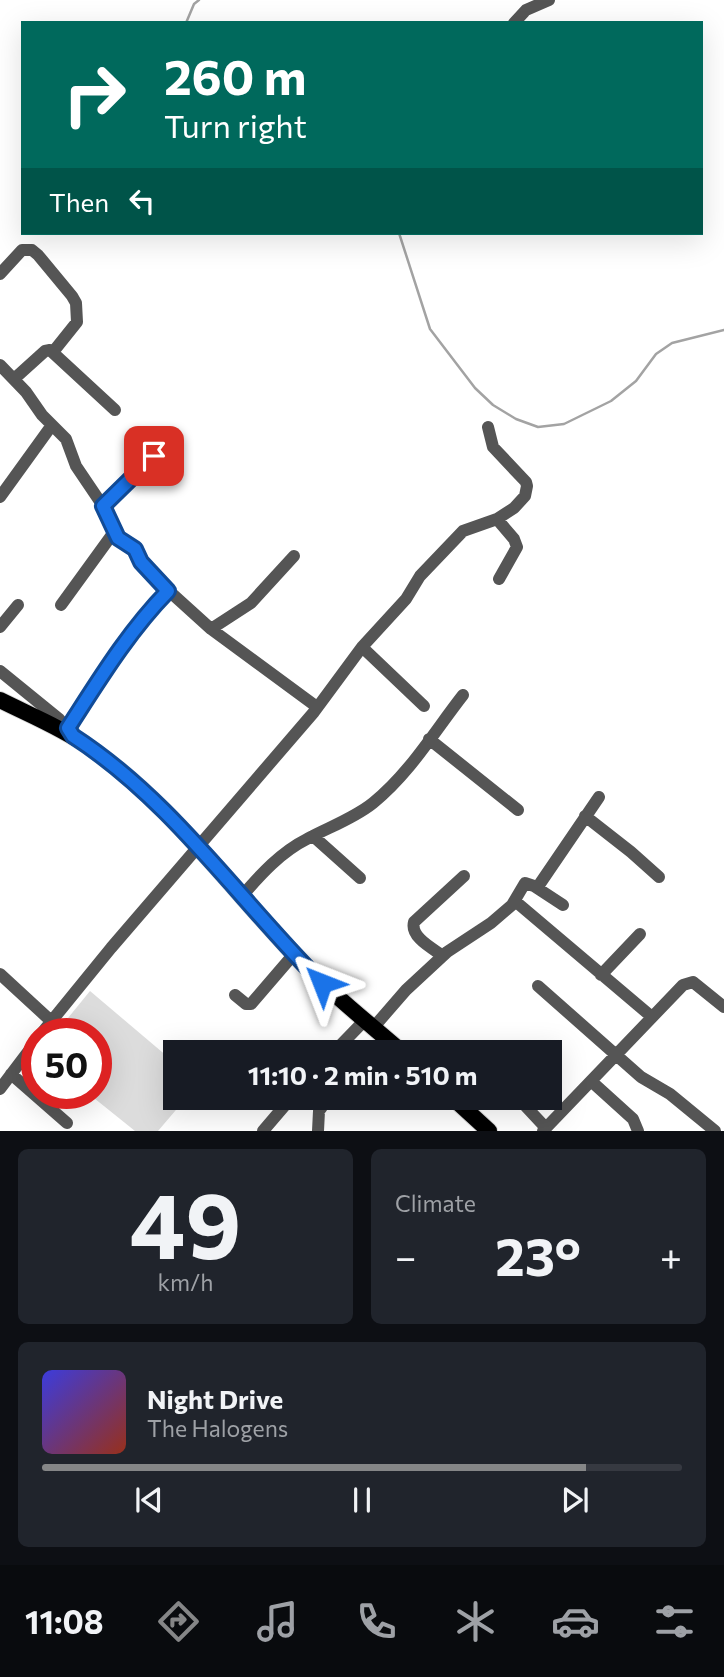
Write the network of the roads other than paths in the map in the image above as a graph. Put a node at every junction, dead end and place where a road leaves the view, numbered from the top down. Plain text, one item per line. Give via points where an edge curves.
1 (549, 0) edge
2 (515, 21) edge
3 (0, 274) edge
4 (53, 352) junction
5 (0, 365) edge
6 (14, 379) junction
7 (115, 410) dead end
8 (52, 425) junction
9 (488, 427) dead end
10 (154, 456) dead end
11 (0, 497) edge
12 (103, 506) junction
13 (497, 519) junction
14 (114, 532) junction
15 (294, 556) dead end
16 (499, 579) dead end
17 (168, 591) junction
18 (61, 605) dead end
19 (18, 606) dead end
20 (0, 627) edge
21 (211, 629) junction
22 (362, 647) junction
23 (0, 671) edge
24 (463, 695) dead end
25 (0, 700) edge
26 (424, 706) dead end
27 (317, 707) junction
28 (71, 732) junction
29 (429, 739) junction
30 (599, 797) dead end
31 (518, 810) dead end
32 (585, 816) junction
33 (313, 836) junction
34 (199, 847) junction
35 (464, 876) dead end
36 (360, 877) dead end
37 (659, 877) dead end
38 (537, 888) junction
39 (242, 895) junction
40 (515, 901) junction
41 (564, 905) dead end
42 (640, 934) dead end
43 (294, 954) junction
44 (443, 956) junction
45 (0, 974) edge
46 (601, 975) junction
47 (538, 986) dead end
48 (234, 995) dead end
49 (724, 1007) edge
50 (652, 1017) junction
51 (48, 1018) edge
52 (54, 1018) edge
53 (368, 1024) junction
54 (387, 1039) edge
55 (349, 1040) edge
56 (615, 1054) junction
57 (21, 1061) edge
58 (11, 1074) junction
59 (591, 1081) junction
60 (0, 1088) edge
61 (281, 1110) edge
62 (320, 1110) edge
63 (466, 1110) edge
64 (528, 1110) edge
65 (67, 1124) dead end
66 (544, 1129) edge
67 (263, 1131) edge
68 (318, 1131) edge
69 (489, 1131) edge
70 (638, 1131) edge
71 (715, 1131) edge

1 - 2 street via 526,10
3 - 4 street via 22,250 32,250 72,296 77,322
4 - 6 street via 47,349
4 - 7 street
5 - 6 street
6 - 8 street
8 - 11 street
8 - 12 street via 66,439 76,466
9 - 13 street via 493,447 527,486 522,500
10 - 12 street
12 - 14 street
13 - 16 street via 517,547
13 - 22 street via 470,527 456,537
14 - 17 street via 135,549
14 - 18 street
15 - 21 street via 258,597
17 - 21 street
17 - 28 street via 122,645
19 - 20 street
21 - 27 street
22 - 26 street
22 - 27 street
23 - 28 street
24 - 29 street
25 - 28 main road
27 - 34 street
28 - 34 main road
29 - 31 street
29 - 33 street via 408,771 371,805
30 - 32 street
32 - 37 street
32 - 38 street
33 - 36 street
33 - 39 street via 280,856
34 - 39 main road
34 - 52 street
35 - 44 street via 412,928
38 - 40 street via 525,883
38 - 41 street
39 - 43 main road
40 - 44 street
40 - 46 street
42 - 46 street
43 - 48 street via 251,1004
43 - 53 main road
44 - 53 street
45 - 51 street
46 - 50 street
47 - 56 street
49 - 50 street via 690,981
50 - 56 street
53 - 54 main road
53 - 55 street
56 - 59 street
56 - 71 street
57 - 58 street
58 - 60 street
58 - 65 street
59 - 66 street
59 - 70 street via 633,1119
61 - 67 street
62 - 68 street
63 - 69 main road
64 - 66 street

